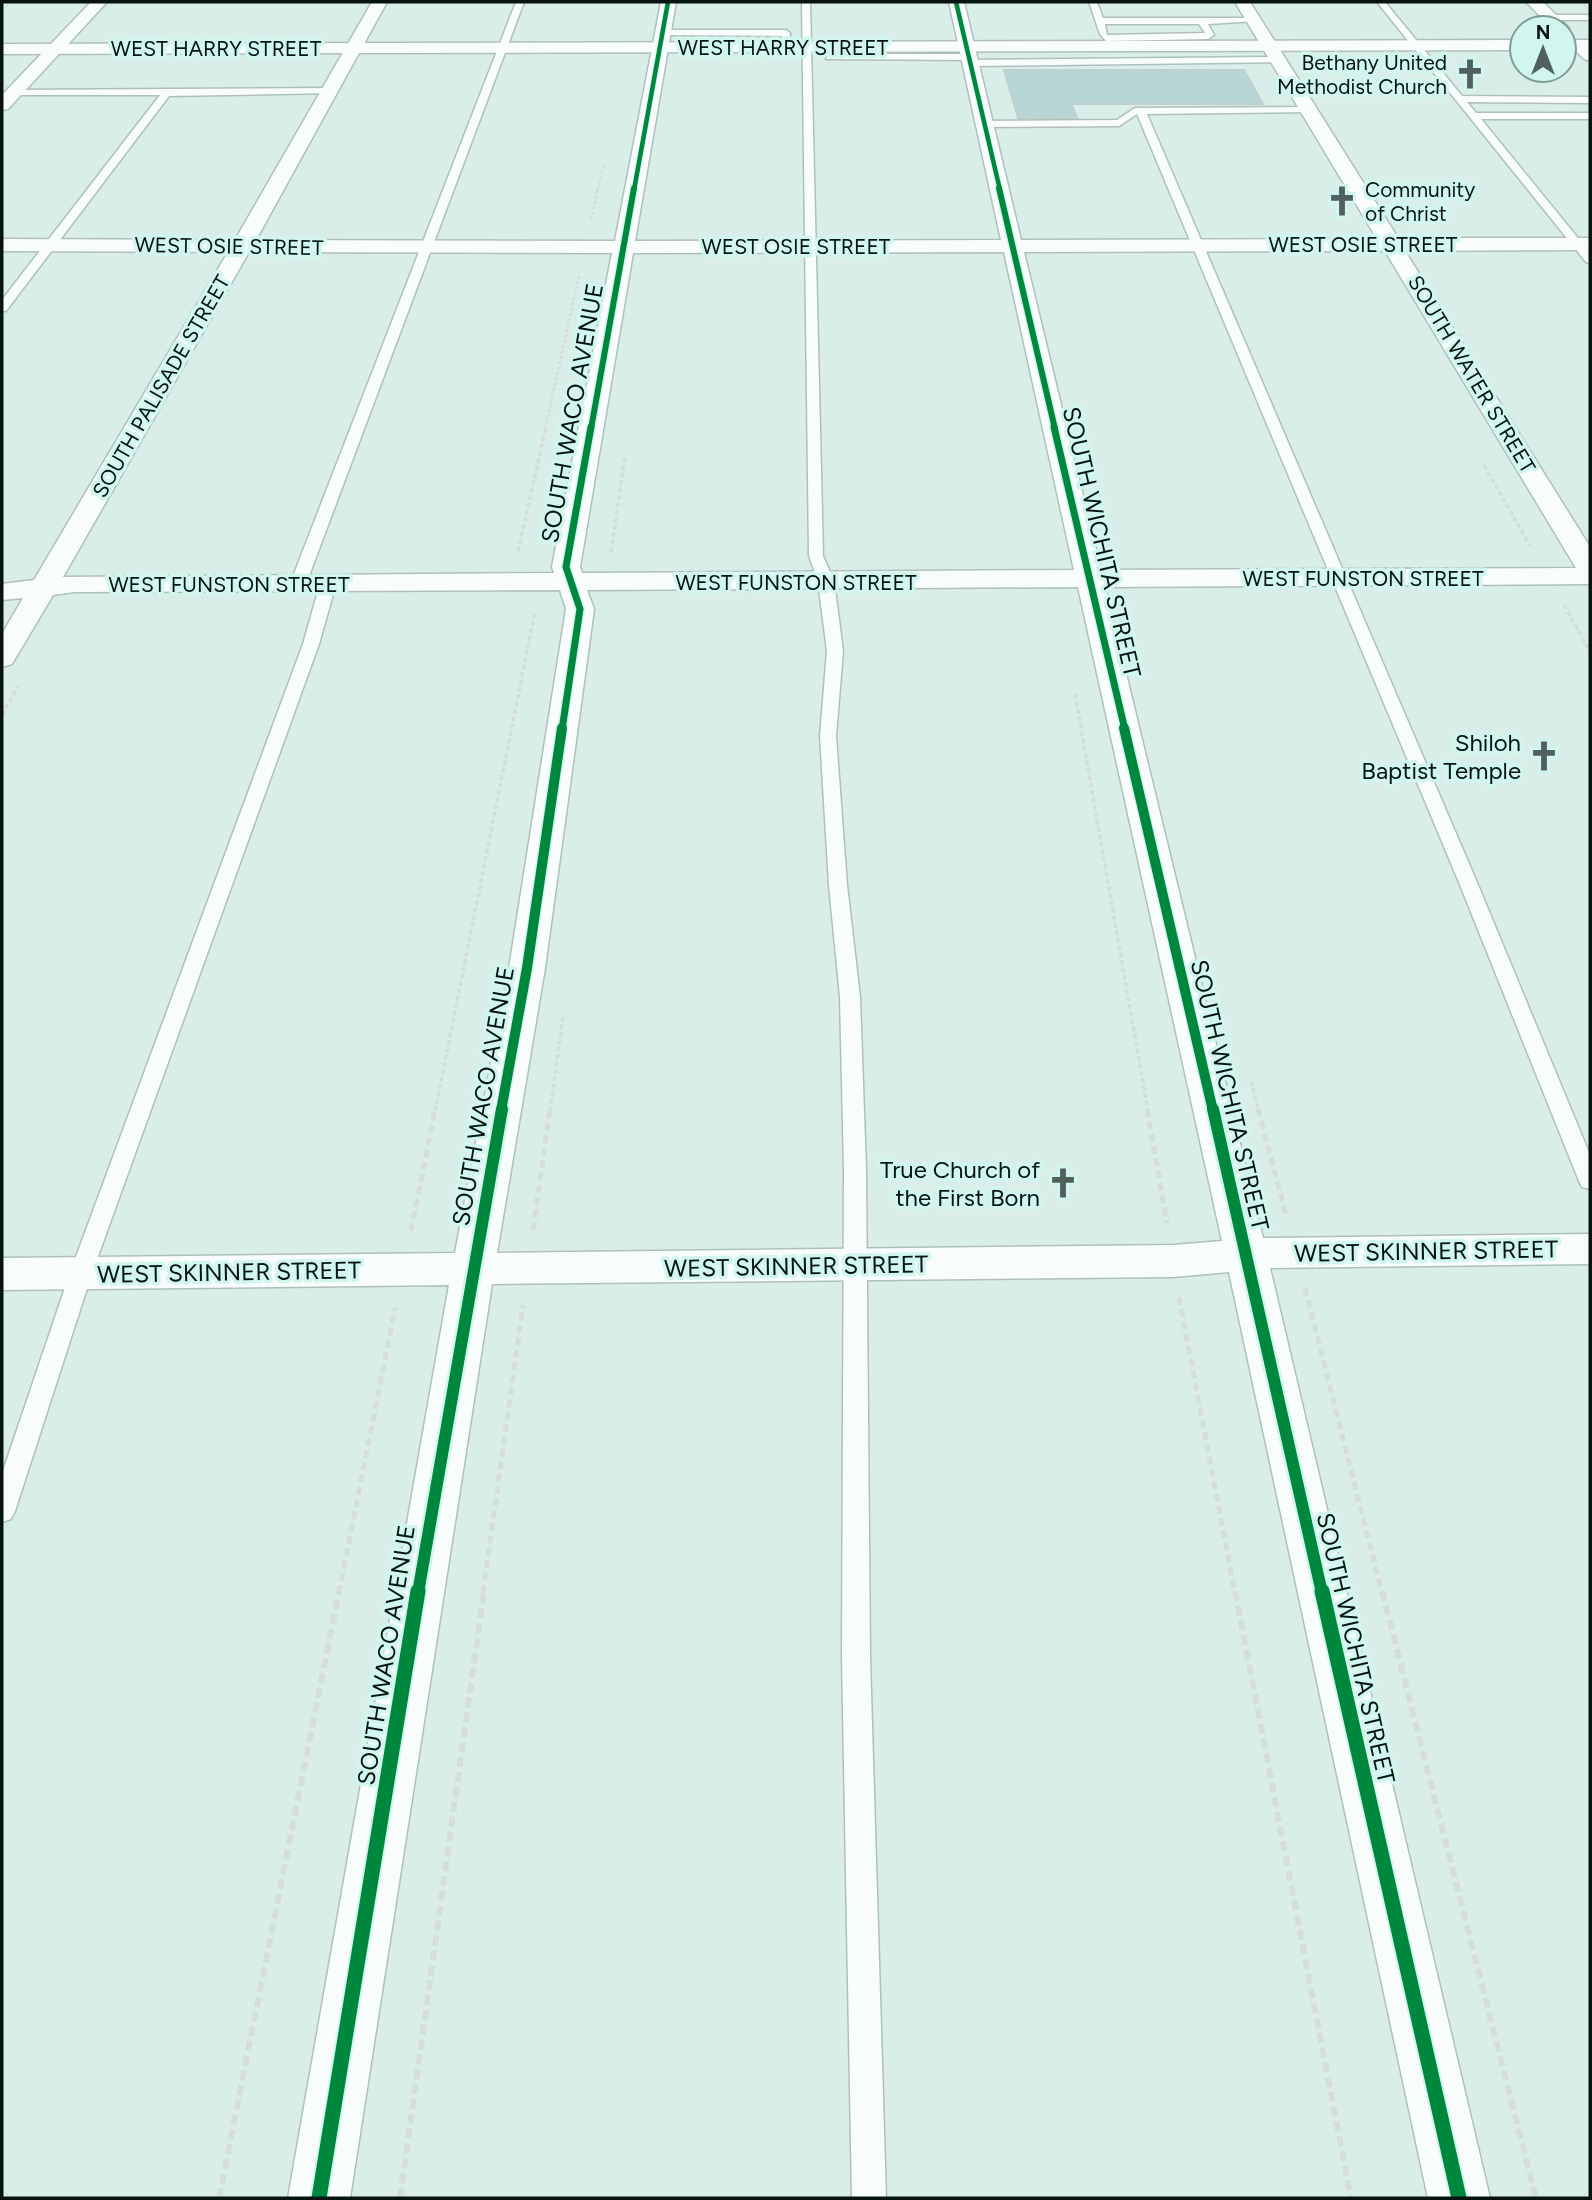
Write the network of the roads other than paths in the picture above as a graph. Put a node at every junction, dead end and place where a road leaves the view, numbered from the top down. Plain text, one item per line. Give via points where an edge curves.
1 (99, 2) edge
2 (379, 2) edge
3 (520, 2) edge
4 (806, 2) edge
5 (956, 2) edge
6 (1093, 2) edge
7 (1242, 2) edge
8 (1381, 2) edge
9 (1099, 21) junction
10 (1202, 21) junction
11 (664, 27) edge
12 (1209, 32) junction
13 (1220, 33) dead end
14 (1263, 38) junction
15 (1107, 42) junction
16 (1416, 45) junction
17 (1508, 45) edge
18 (806, 46) junction
19 (354, 48) junction
20 (503, 48) junction
21 (2, 49) edge
22 (53, 49) junction
23 (870, 52) junction
24 (969, 55) junction
25 (829, 57) dead end
26 (331, 91) junction
27 (14, 92) junction
28 (178, 92) junction
29 (1459, 99) junction
30 (1590, 101) edge
31 (2, 106) edge
32 (1310, 110) junction
33 (1141, 111) junction
34 (1473, 116) junction
35 (1590, 116) edge
36 (986, 124) junction
37 (1481, 126) junction
38 (1590, 126) edge
39 (1393, 244) junction
40 (1583, 244) edge
41 (2, 245) edge
42 (50, 245) junction
43 (1197, 245) junction
44 (242, 246) junction
45 (809, 246) junction
46 (1012, 246) junction
47 (428, 247) junction
48 (603, 247) junction
49 (1590, 260) edge
50 (2, 307) edge
51 (1590, 568) edge
52 (1590, 576) edge
53 (1340, 578) junction
54 (1090, 580) junction
55 (826, 582) junction
56 (572, 583) junction
57 (298, 584) junction
58 (328, 584) junction
59 (44, 587) junction
60 (2, 592) edge
61 (2, 658) edge
62 (1590, 1181) edge
63 (1590, 1249) edge
64 (1246, 1254) junction
65 (853, 1265) junction
66 (474, 1269) junction
67 (81, 1273) junction
68 (2, 1274) edge
69 (2, 1511) edge
70 (318, 2198) edge
71 (869, 2198) edge
72 (1459, 2198) edge

1 - 22 street
2 - 19 street, SOUTH PALISADE STREET
3 - 20 lane
4 - 18 lane
5 - 24 street, SOUTH WICHITA STREET
6 - 9 lane
7 - 14 street, SOUTH WATER STREET
8 - 16 lane
9 - 10 lane
9 - 15 lane
10 - 12 lane
10 - 14 lane
11 - 18 street, WEST HARRY STREET via 709,40
11 - 20 street, WEST HARRY STREET
11 - 48 street, SOUTH WACO AVENUE
12 - 13 lane
12 - 15 lane via 1201,37
14 - 15 street, WEST HARRY STREET
14 - 16 street, WEST HARRY STREET
14 - 24 lane
14 - 32 street, SOUTH WATER STREET
15 - 24 street, WEST HARRY STREET
16 - 17 street, WEST HARRY STREET
16 - 29 lane
18 - 23 street, WEST HARRY STREET
18 - 45 lane
19 - 20 street, WEST HARRY STREET
19 - 22 street, WEST HARRY STREET
19 - 26 street, SOUTH PALISADE STREET
20 - 47 lane
21 - 22 street, WEST HARRY STREET
22 - 27 street
23 - 24 street, WEST HARRY STREET
23 - 25 lane
24 - 36 street, SOUTH WICHITA STREET
26 - 28 lane
26 - 44 street, SOUTH PALISADE STREET
27 - 28 lane
27 - 31 street
28 - 42 lane via 166,93
29 - 30 lane
29 - 34 lane
32 - 33 lane
32 - 39 street, SOUTH WATER STREET
33 - 36 lane via 1119,123
33 - 43 lane
34 - 35 lane
34 - 37 lane
36 - 46 street, SOUTH WICHITA STREET
37 - 38 lane
37 - 40 lane
39 - 40 street, WEST OSIE STREET
39 - 43 street, WEST OSIE STREET
39 - 51 street, SOUTH WATER STREET
40 - 49 lane
41 - 42 street, WEST OSIE STREET
42 - 44 street, WEST OSIE STREET
42 - 50 lane
43 - 46 street, WEST OSIE STREET
43 - 53 lane
44 - 47 street, WEST OSIE STREET
44 - 59 street, SOUTH PALISADE STREET
45 - 46 street, WEST OSIE STREET
45 - 48 street, WEST OSIE STREET
45 - 55 lane via 816,556
46 - 54 street, SOUTH WICHITA STREET
47 - 48 street, WEST OSIE STREET
47 - 57 lane
48 - 56 street, SOUTH WACO AVENUE via 566,567
52 - 53 street, WEST FUNSTON STREET
53 - 54 street, WEST FUNSTON STREET
53 - 62 lane
54 - 55 street, WEST FUNSTON STREET
54 - 64 street, SOUTH WICHITA STREET
55 - 56 street, WEST FUNSTON STREET
55 - 65 lane via 835,651 828,736 850,996
56 - 58 street, WEST FUNSTON STREET
56 - 66 street, SOUTH WACO AVENUE via 580,609 527,968
57 - 58 street, WEST FUNSTON STREET
57 - 59 street, WEST FUNSTON STREET
58 - 67 lane via 311,644
59 - 60 street, WEST FUNSTON STREET
59 - 61 street, SOUTH PALISADE STREET
63 - 64 street, WEST SKINNER STREET
64 - 65 street, WEST SKINNER STREET via 1173,1261
64 - 72 street, SOUTH WICHITA STREET
65 - 66 street, WEST SKINNER STREET
65 - 71 lane via 856,1657
66 - 67 street, WEST SKINNER STREET
66 - 70 street, SOUTH WACO AVENUE
67 - 68 street, WEST SKINNER STREET
67 - 69 lane

